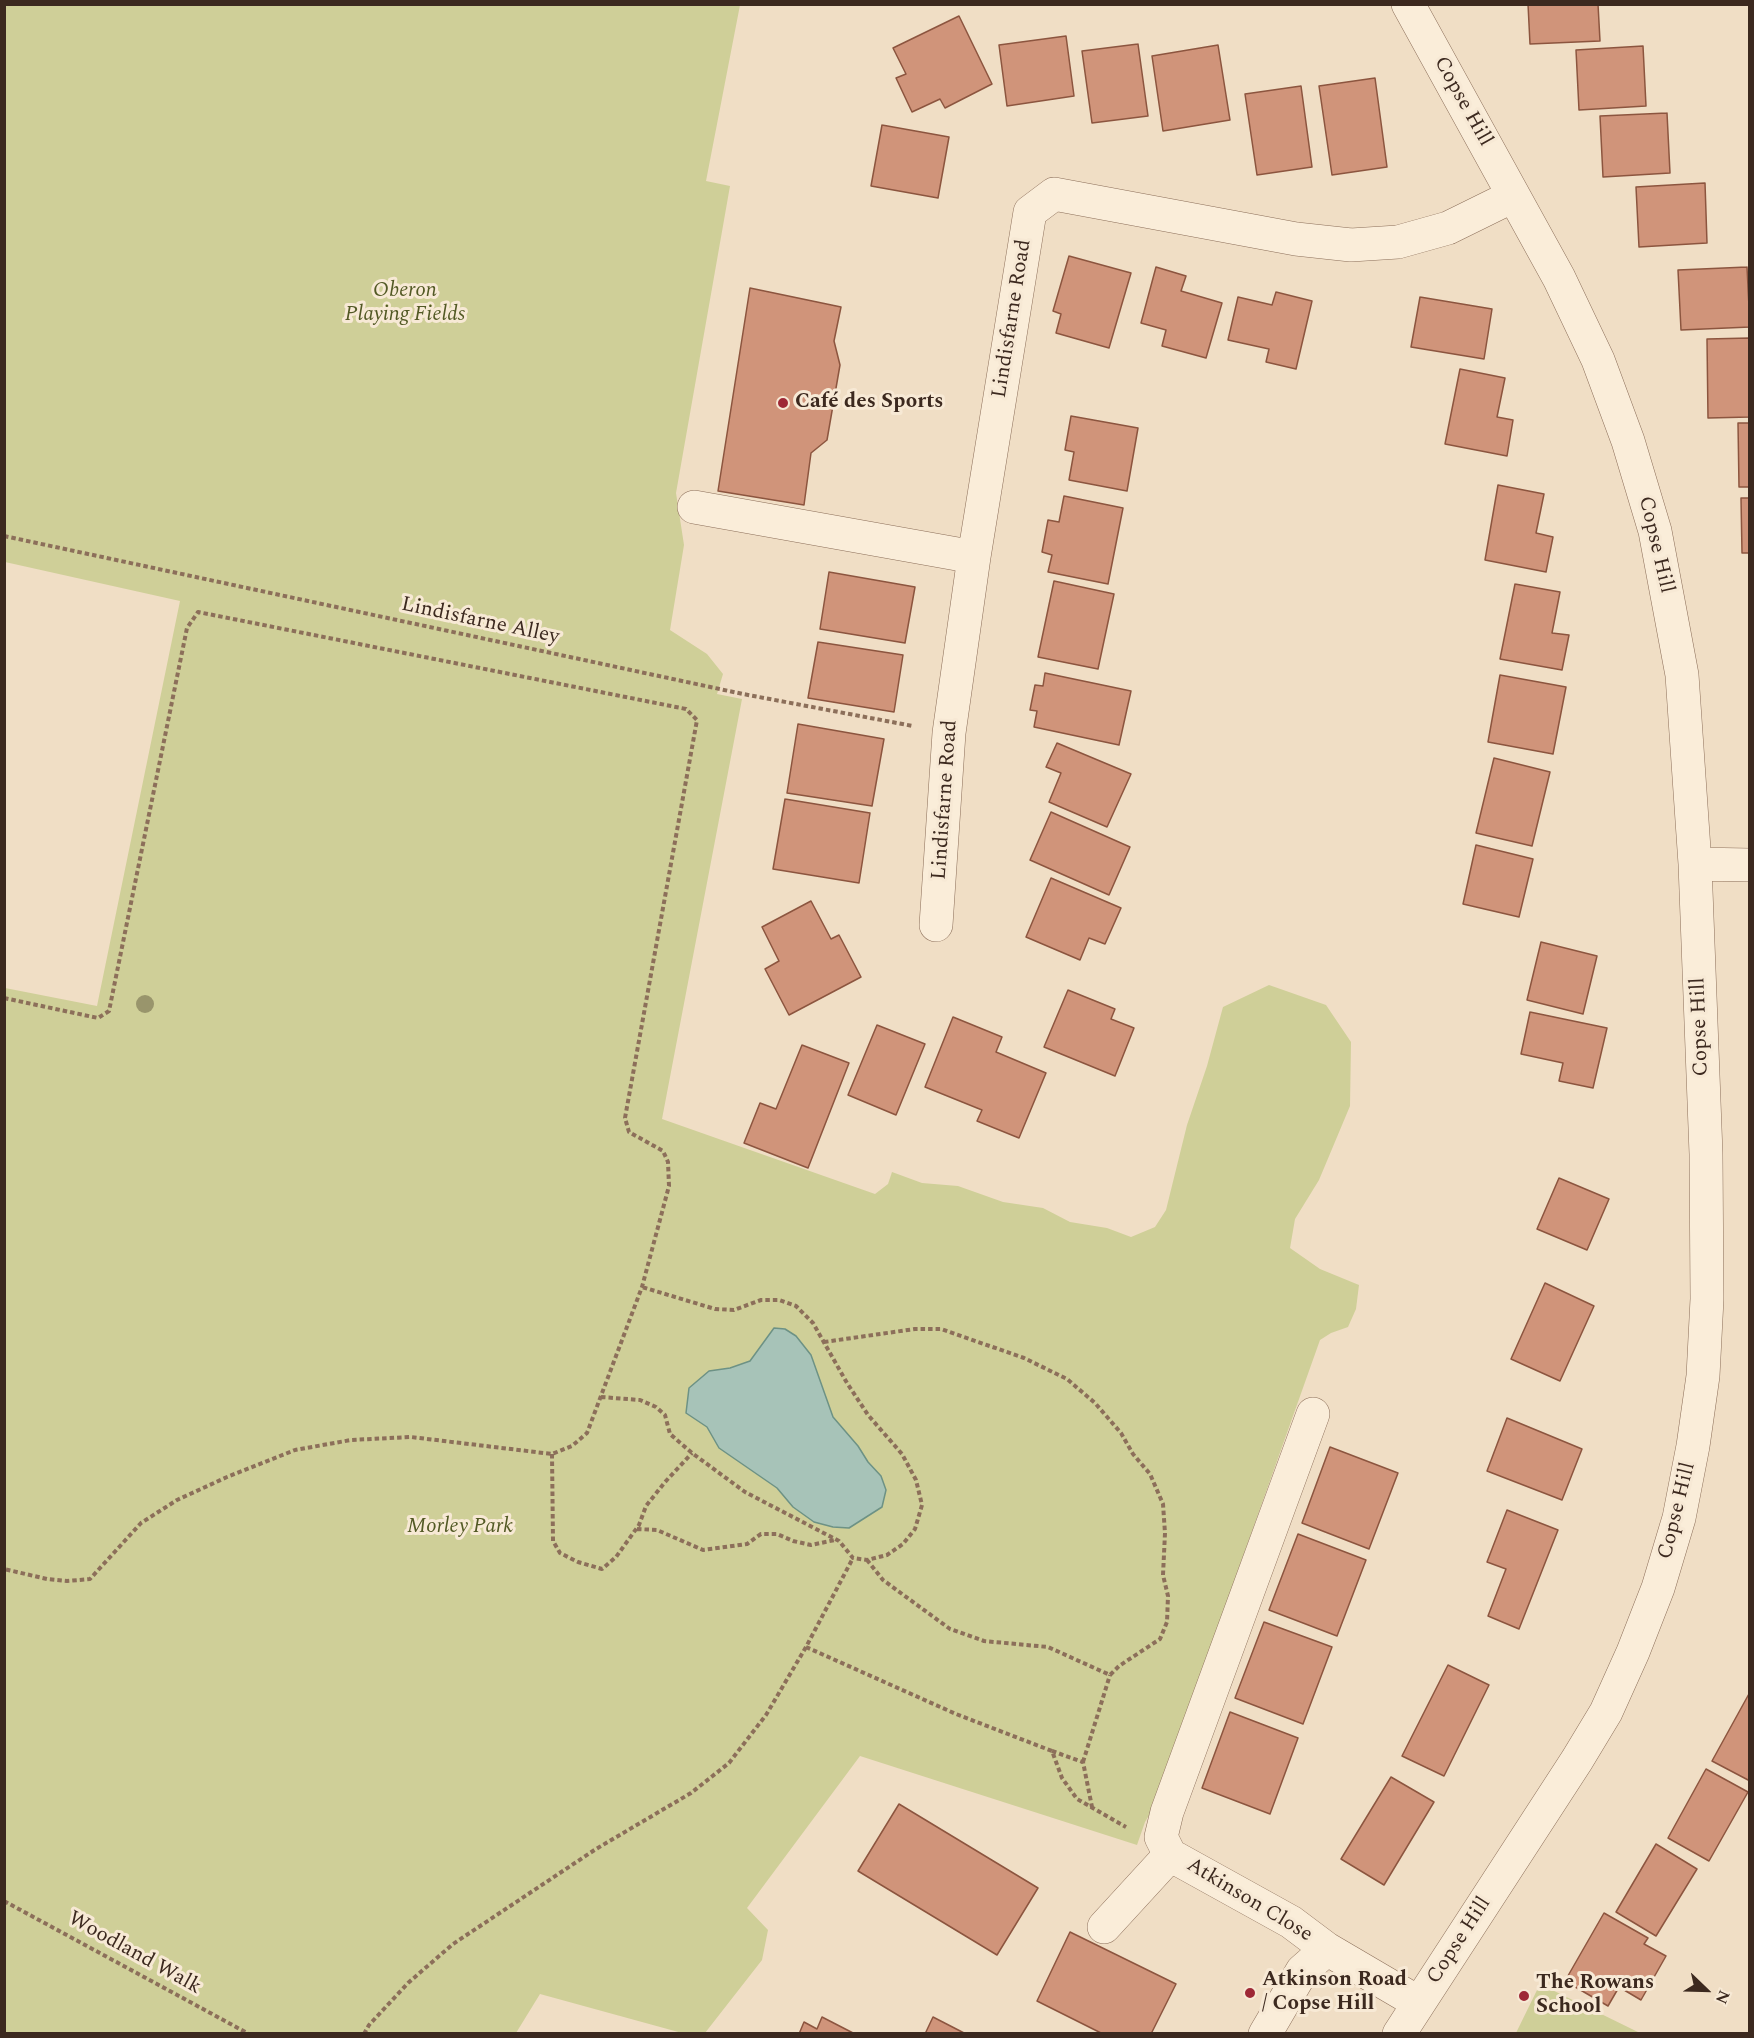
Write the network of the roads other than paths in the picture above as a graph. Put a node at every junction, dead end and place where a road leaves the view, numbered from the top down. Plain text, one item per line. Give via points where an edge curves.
1 (1408, 4) edge
2 (1513, 196) junction
3 (693, 507) dead end
4 (974, 557) junction
5 (1695, 864) junction
6 (1749, 865) edge
7 (936, 925) dead end
8 (1313, 1414) dead end
9 (1166, 1846) junction
10 (1104, 1927) dead end
11 (1327, 1949) junction
12 (1419, 2003) junction
13 (1265, 2034) edge
14 (1399, 2034) edge

1 - 2 street, Copse Hill
2 - 4 street, Lindisfarne Road via 1448,228 1398,242 1350,245 1296,239 1053,194 1030,212
2 - 5 street, Copse Hill via 1559,278 1598,360 1655,531 1682,675
3 - 4 street
4 - 7 street, Lindisfarne Road via 949,733
5 - 6 street
5 - 12 street, Copse Hill via 1707,1299 1702,1376 1679,1518 1654,1598 1606,1712
8 - 9 street via 1167,1812
9 - 10 street
9 - 11 street, Atkinson Close via 1291,1922
11 - 12 street, Atkinson Close
11 - 13 street, Atkinson Close via 1302,1971
12 - 14 street, Copse Hill

